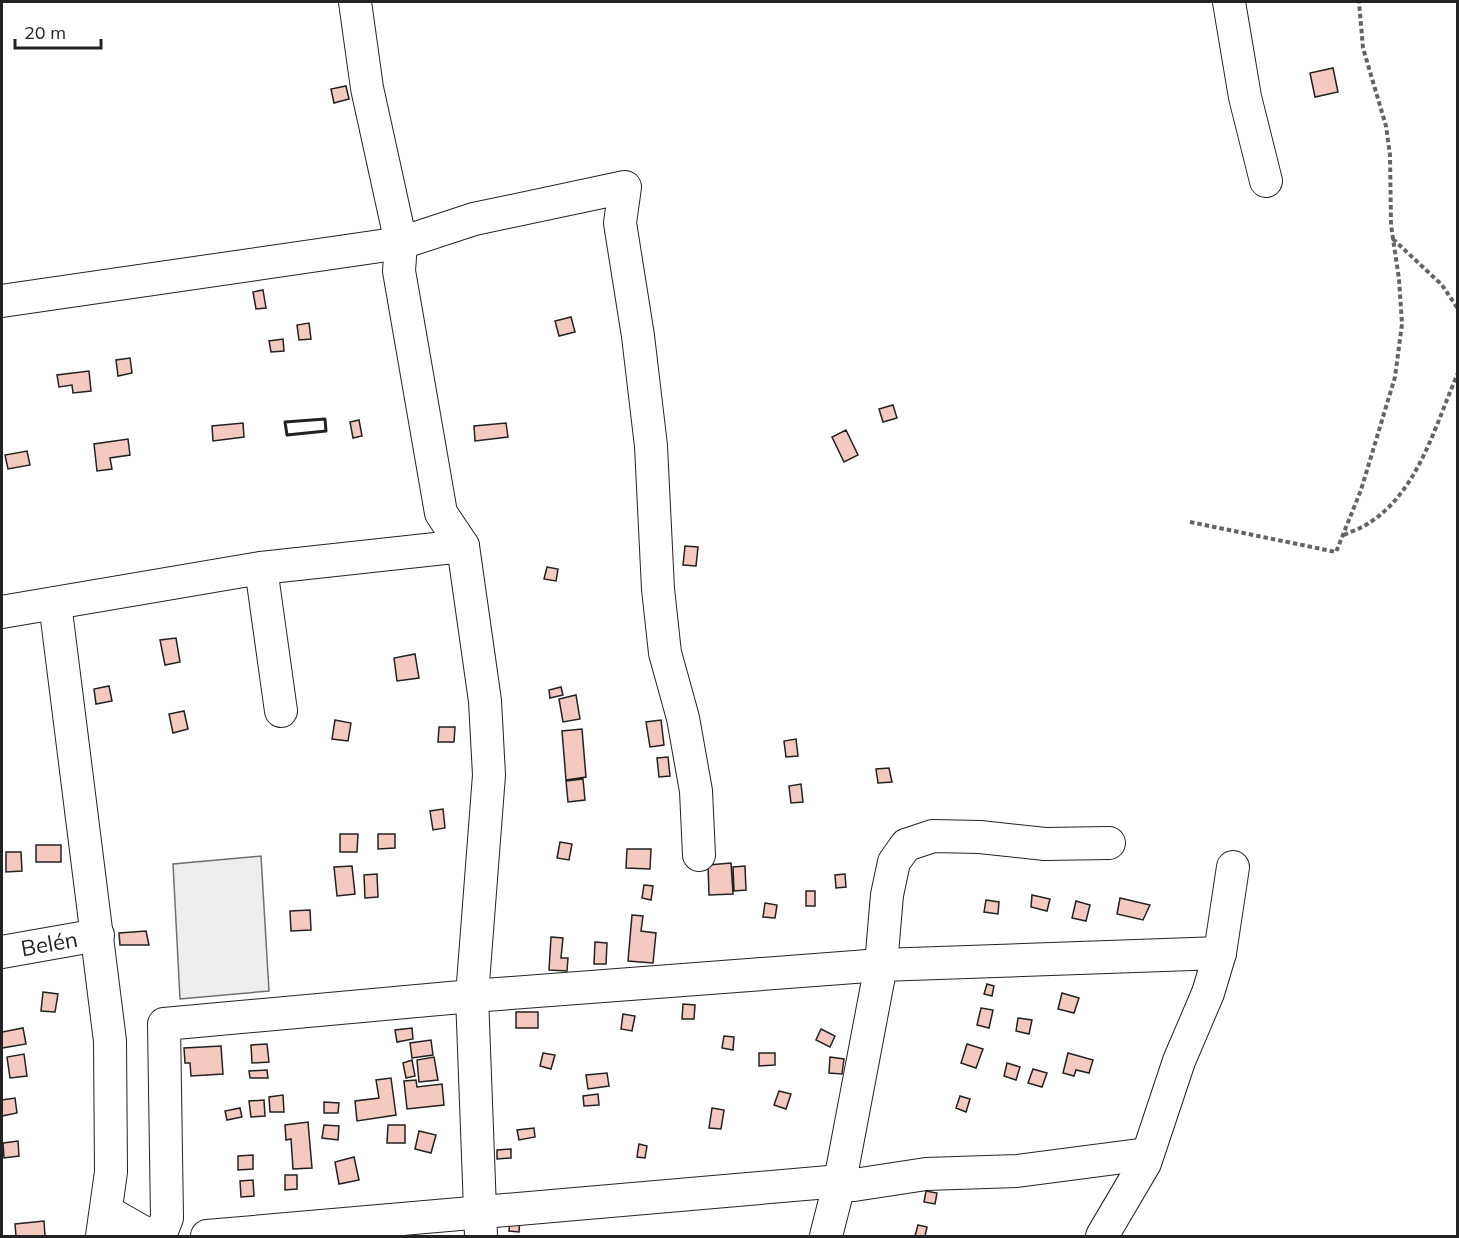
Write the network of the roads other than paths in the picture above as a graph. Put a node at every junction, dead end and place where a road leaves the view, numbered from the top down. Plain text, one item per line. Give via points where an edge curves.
1 (356, 2) edge
2 (1229, 2) edge
3 (1266, 181) dead end
4 (401, 243) junction
5 (2, 301) edge
6 (463, 546) junction
7 (261, 568) junction
8 (55, 603) junction
9 (2, 612) edge
10 (281, 711) dead end
11 (1109, 843) dead end
12 (699, 855) dead end
13 (1233, 867) dead end
14 (98, 935) junction
15 (2, 952) edge
16 (1220, 953) junction
17 (881, 965) junction
18 (472, 996) junction
19 (1148, 1154) junction
20 (840, 1181) junction
21 (480, 1223) edge
22 (104, 1224) edge
23 (150, 1236) edge
24 (160, 1236) edge
25 (207, 1236) edge
26 (826, 1236) edge
27 (1102, 1236) edge

1 - 4 street via 367,88
2 - 3 street via 1245,97
4 - 5 street
4 - 6 street via 399,270 441,513
4 - 12 street via 474,219 625,187 620,223 651,446 665,653 683,718 696,791
6 - 7 street
6 - 18 street via 485,701 489,775
7 - 8 street
7 - 10 street
8 - 9 street
8 - 14 street
11 - 17 street via 1045,844 933,836 906,845 894,862 887,895
13 - 16 street
14 - 15 street, Belén
14 - 22 street via 110,1041 111,1172
16 - 17 street
16 - 19 street
17 - 18 street
17 - 20 street
18 - 21 street
18 - 24 street via 164,1024 167,1218
19 - 20 street via 1017,1171 926,1174 854,1185
19 - 27 street
20 - 21 street
20 - 26 street
21 - 25 street
22 - 23 street

